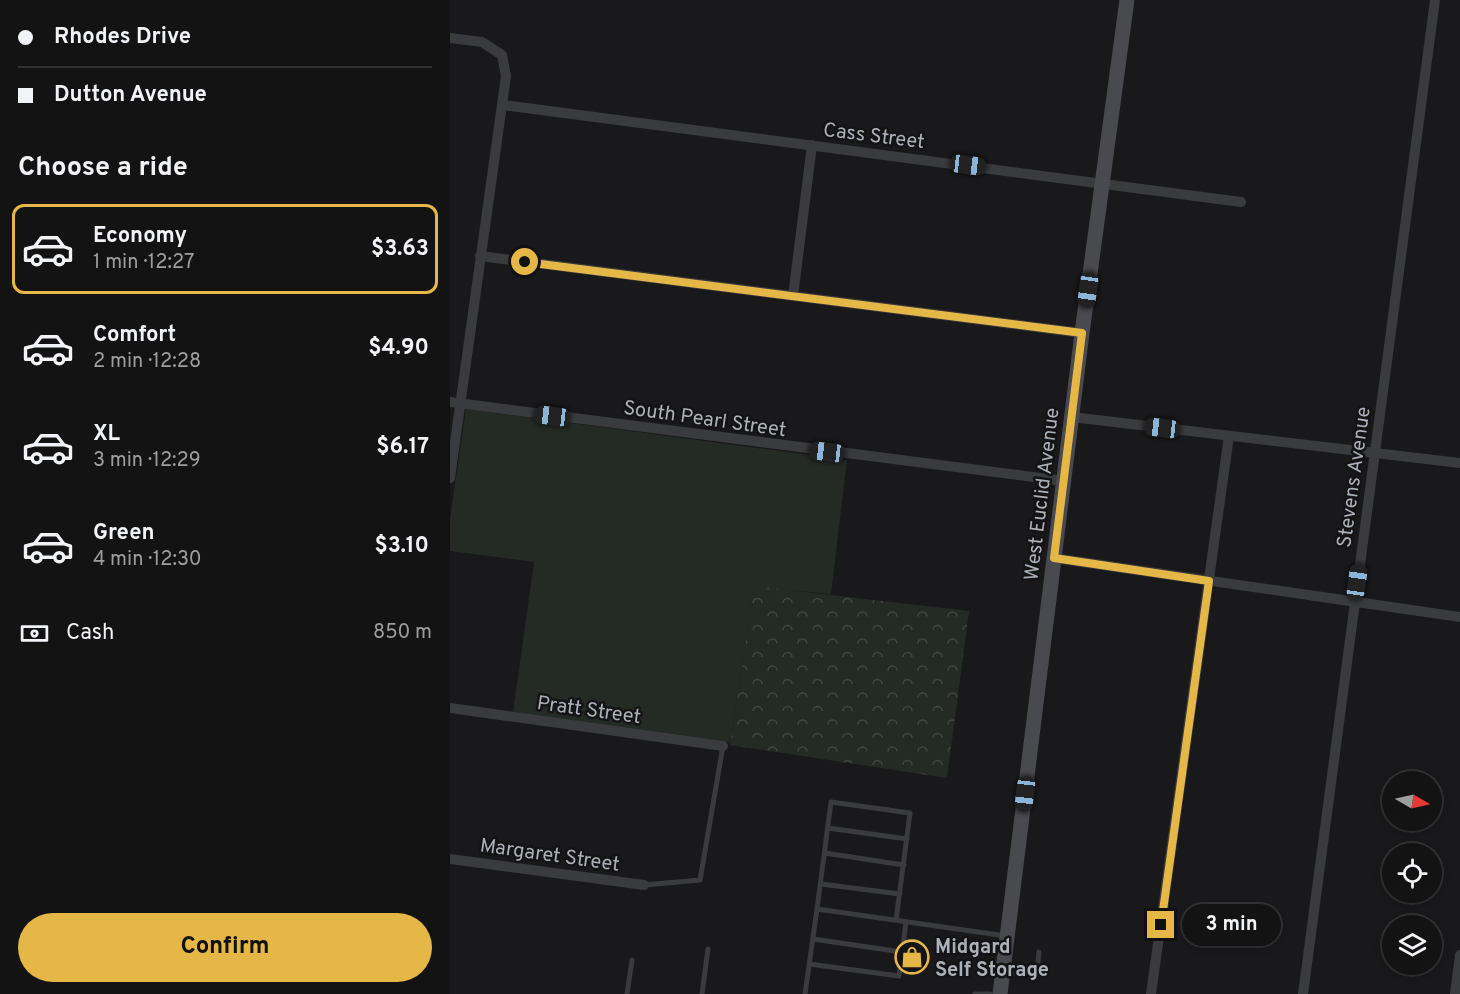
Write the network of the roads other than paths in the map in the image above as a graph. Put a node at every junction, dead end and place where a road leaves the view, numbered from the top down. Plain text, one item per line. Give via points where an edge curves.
1 (1127, 0) edge
2 (1435, 0) edge
3 (450, 38) edge
4 (503, 105) junction
5 (812, 145) junction
6 (1102, 182) junction
7 (1241, 202) dead end
8 (480, 256) junction
9 (793, 296) junction
10 (1082, 333) junction
11 (455, 403) edge
12 (1072, 417) junction
13 (1229, 436) junction
14 (1375, 453) junction
15 (1460, 463) edge
16 (450, 478) edge
17 (1064, 481) junction
18 (1054, 558) junction
19 (1209, 581) junction
20 (1354, 603) junction
21 (1460, 617) edge
22 (450, 708) edge
23 (723, 746) joint
24 (828, 828) junction
25 (907, 839) junction
26 (825, 854) junction
27 (450, 859) edge
28 (904, 865) junction
29 (821, 884) junction
30 (644, 885) joint
31 (900, 894) junction
32 (817, 909) junction
33 (896, 920) junction
34 (906, 922) junction
35 (1008, 936) junction
36 (813, 939) junction
37 (708, 949) dead end
38 (902, 952) junction
39 (1039, 952) dead end
40 (1460, 955) edge
41 (632, 960) dead end
42 (809, 964) junction
43 (1003, 974) junction
44 (627, 994) edge
45 (702, 994) edge
46 (805, 994) edge
47 (975, 994) edge
48 (990, 994) edge
49 (1000, 994) edge
50 (1151, 994) edge
51 (1303, 994) edge
52 (1455, 994) edge

1 - 6 street, West Euclid Avenue
2 - 14 street, Stevens Avenue
3 - 4 street via 482,42 502,55 506,76
4 - 5 street, Cass Street
4 - 8 street
5 - 6 street, Cass Street
5 - 9 street
6 - 7 street, Cass Street
6 - 10 street, West Euclid Avenue
8 - 9 street
8 - 11 street
9 - 10 street
10 - 12 street, West Euclid Avenue
11 - 16 street
11 - 17 street, South Pearl Street
12 - 13 street
12 - 17 street, West Euclid Avenue
13 - 14 street
13 - 19 street
14 - 15 street
14 - 20 street, Stevens Avenue
17 - 18 street, West Euclid Avenue
18 - 19 street
18 - 35 street, West Euclid Avenue
19 - 20 street
19 - 50 street
20 - 21 street
20 - 51 street, Stevens Avenue
22 - 23 street, Pratt Street
23 - 30 lane via 700,880
24 - 25 lane
24 - 25 lane via 831,802 910,813
24 - 26 lane
25 - 28 lane
26 - 28 lane
26 - 29 lane
27 - 30 street, Margaret Street
28 - 31 lane
29 - 31 lane
29 - 32 lane
31 - 33 lane
32 - 33 lane
32 - 36 lane
33 - 34 lane
34 - 35 lane
34 - 38 lane
35 - 43 street, West Euclid Avenue
36 - 38 lane
36 - 42 lane
37 - 45 lane
38 - 42 lane via 899,976
39 - 43 lane via 1037,973
40 - 52 street
41 - 44 lane
42 - 46 lane
43 - 49 street, West Euclid Avenue
47 - 48 lane

